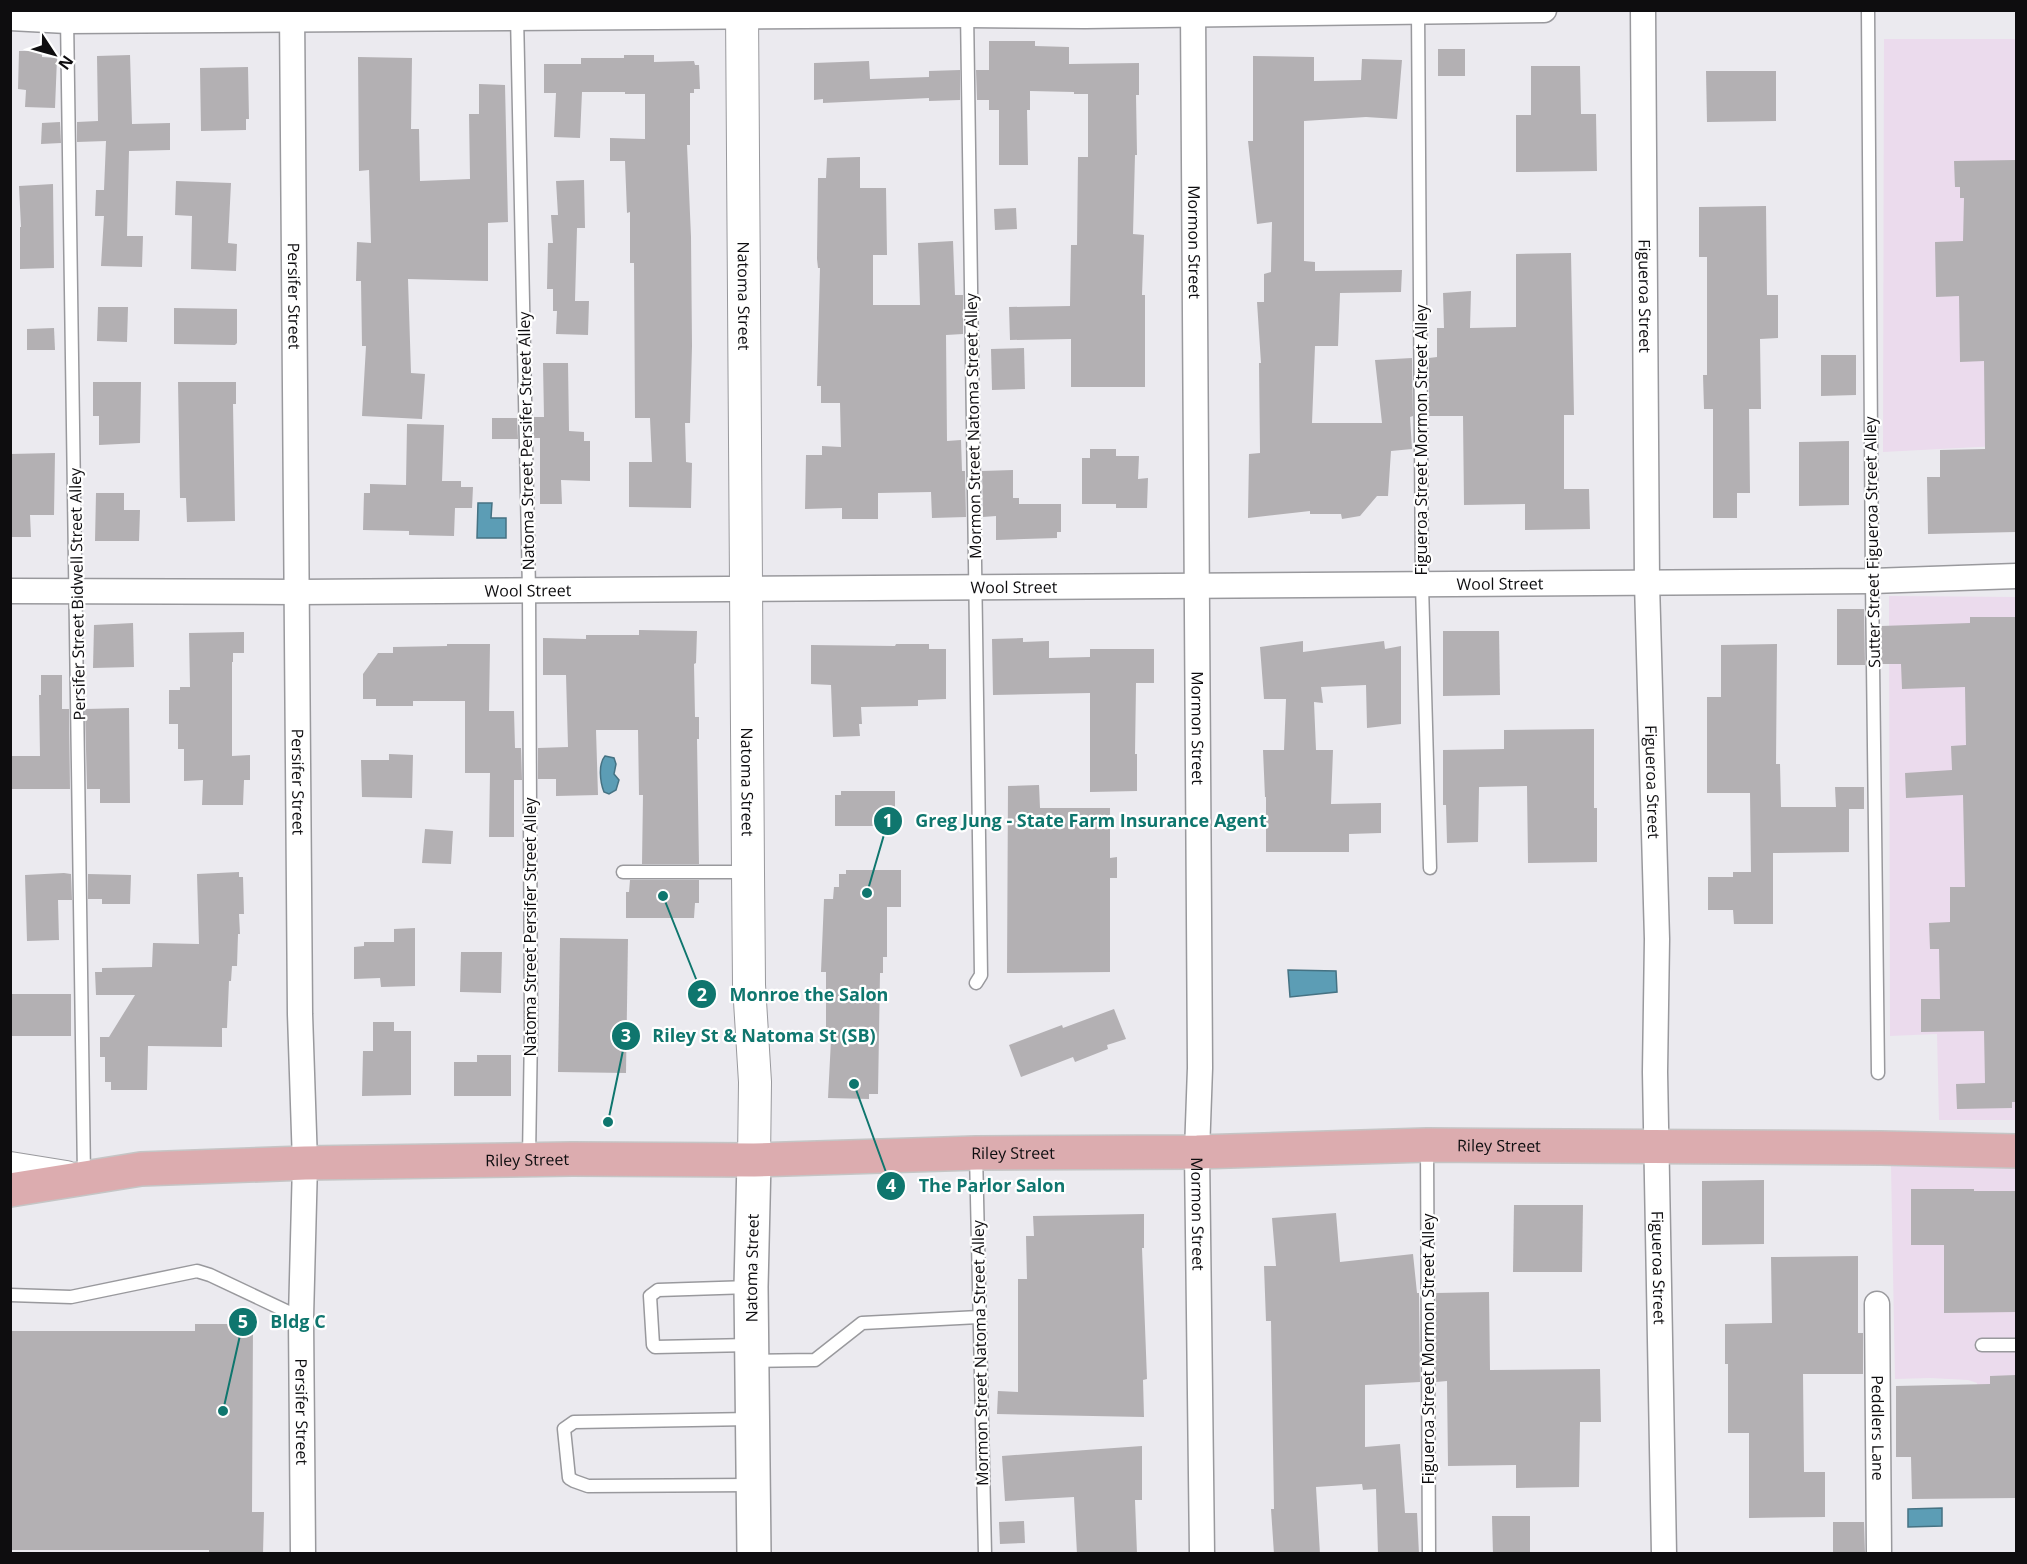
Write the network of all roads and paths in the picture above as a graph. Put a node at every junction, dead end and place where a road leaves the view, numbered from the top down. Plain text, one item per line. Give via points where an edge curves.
1 (1544, 10) edge
2 (1643, 10) edge
3 (1868, 10) edge
4 (1418, 11) edge
5 (1193, 12) edge
6 (742, 13) edge
7 (967, 13) edge
8 (517, 14) edge
9 (292, 15) edge
10 (67, 16) edge
11 (10, 18) edge
12 (2016, 576) edge
13 (1872, 581) junction
14 (1647, 583) junction
15 (1422, 585) junction
16 (1196, 586) junction
17 (976, 588) junction
18 (529, 590) junction
19 (747, 590) junction
20 (10, 591) edge
21 (77, 591) junction
22 (297, 592) junction
23 (1430, 868) dead end
24 (623, 872) dead end
25 (748, 872) junction
26 (976, 982) dead end
27 (1878, 1073) dead end
28 (1427, 1145) junction
29 (1657, 1146) junction
30 (2016, 1151) edge
31 (1197, 1152) junction
32 (976, 1153) junction
33 (529, 1160) junction
34 (754, 1160) junction
35 (305, 1163) junction
36 (10, 1168) edge
37 (80, 1178) junction
38 (10, 1190) edge
39 (752, 1287) junction
40 (10, 1295) edge
41 (1877, 1304) dead end
42 (979, 1317) junction
43 (301, 1318) junction
44 (1982, 1345) dead end
45 (2016, 1345) edge
46 (752, 1353) junction
47 (752, 1419) junction
48 (753, 1485) junction
49 (303, 1554) edge
50 (754, 1554) edge
51 (985, 1554) edge
52 (1202, 1554) edge
53 (1429, 1554) edge
54 (1664, 1554) edge
55 (1879, 1554) edge

1 - 4 street
2 - 14 street, Figueroa Street
3 - 13 lane, Sutter Street Figueroa Street Alley
4 - 5 street
4 - 15 lane, Figueroa Street Mormon Street Alley
5 - 7 street via 1085,16
5 - 16 street, Mormon Street
6 - 7 street
6 - 8 street
6 - 19 street, Natoma Street
7 - 17 lane, Mormon Street Natoma Street Alley
8 - 9 street
8 - 18 lane, Natoma Street Persifer Street Alley
9 - 10 street
9 - 22 street, Persifer Street
10 - 11 street
10 - 21 lane, Persifer Street Bidwell Street Alley
12 - 13 street, Wool Street
13 - 14 street, Wool Street
13 - 27 lane, Sutter Street Figueroa Street Alley
14 - 15 street, Wool Street
14 - 29 street, Figueroa Street via 1658,939
15 - 16 street, Wool Street
15 - 23 lane, Figueroa Street Mormon Street Alley
16 - 17 street, Wool Street
16 - 31 street, Mormon Street via 1200,1068
17 - 19 street, Wool Street
17 - 26 lane, Mormon Street Natoma Street Alley via 981,975
18 - 19 street, Wool Street
18 - 22 street, Wool Street
18 - 33 lane, Natoma Street Persifer Street Alley
19 - 25 street, Natoma Street
20 - 21 street, Wool Street
21 - 22 street, Wool Street
21 - 37 lane, Persifer Street Bidwell Street Alley
22 - 35 street, Persifer Street
24 - 25 lane
25 - 34 street, Natoma Street
28 - 29 main road, Riley Street
28 - 31 main road, Riley Street
28 - 53 lane, Figueroa Street Mormon Street Alley
29 - 30 main road, Riley Street
29 - 54 street, Figueroa Street
31 - 32 main road, Riley Street
31 - 52 street, Mormon Street
32 - 34 main road, Riley Street
32 - 42 lane, Mormon Street Natoma Street Alley
33 - 34 main road, Riley Street
33 - 35 main road, Riley Street
34 - 39 main road, Natoma Street
35 - 37 main road, Riley Street via 141,1169
35 - 43 street, Persifer Street
36 - 37 street
37 - 38 main road, Riley Street
39 - 46 main road, Natoma Street
39 - 46 lane via 657,1290 650,1296 655,1347
40 - 43 lane via 70,1297 197,1271
41 - 55 street, Peddlers Lane
42 - 46 lane via 862,1323 815,1360
42 - 51 lane, Mormon Street Natoma Street Alley
43 - 49 street, Persifer Street
44 - 45 lane
46 - 47 main road, Natoma Street
47 - 48 main road, Natoma Street
47 - 48 lane via 574,1422 564,1429 569,1478 588,1486
48 - 50 main road, Natoma Street

